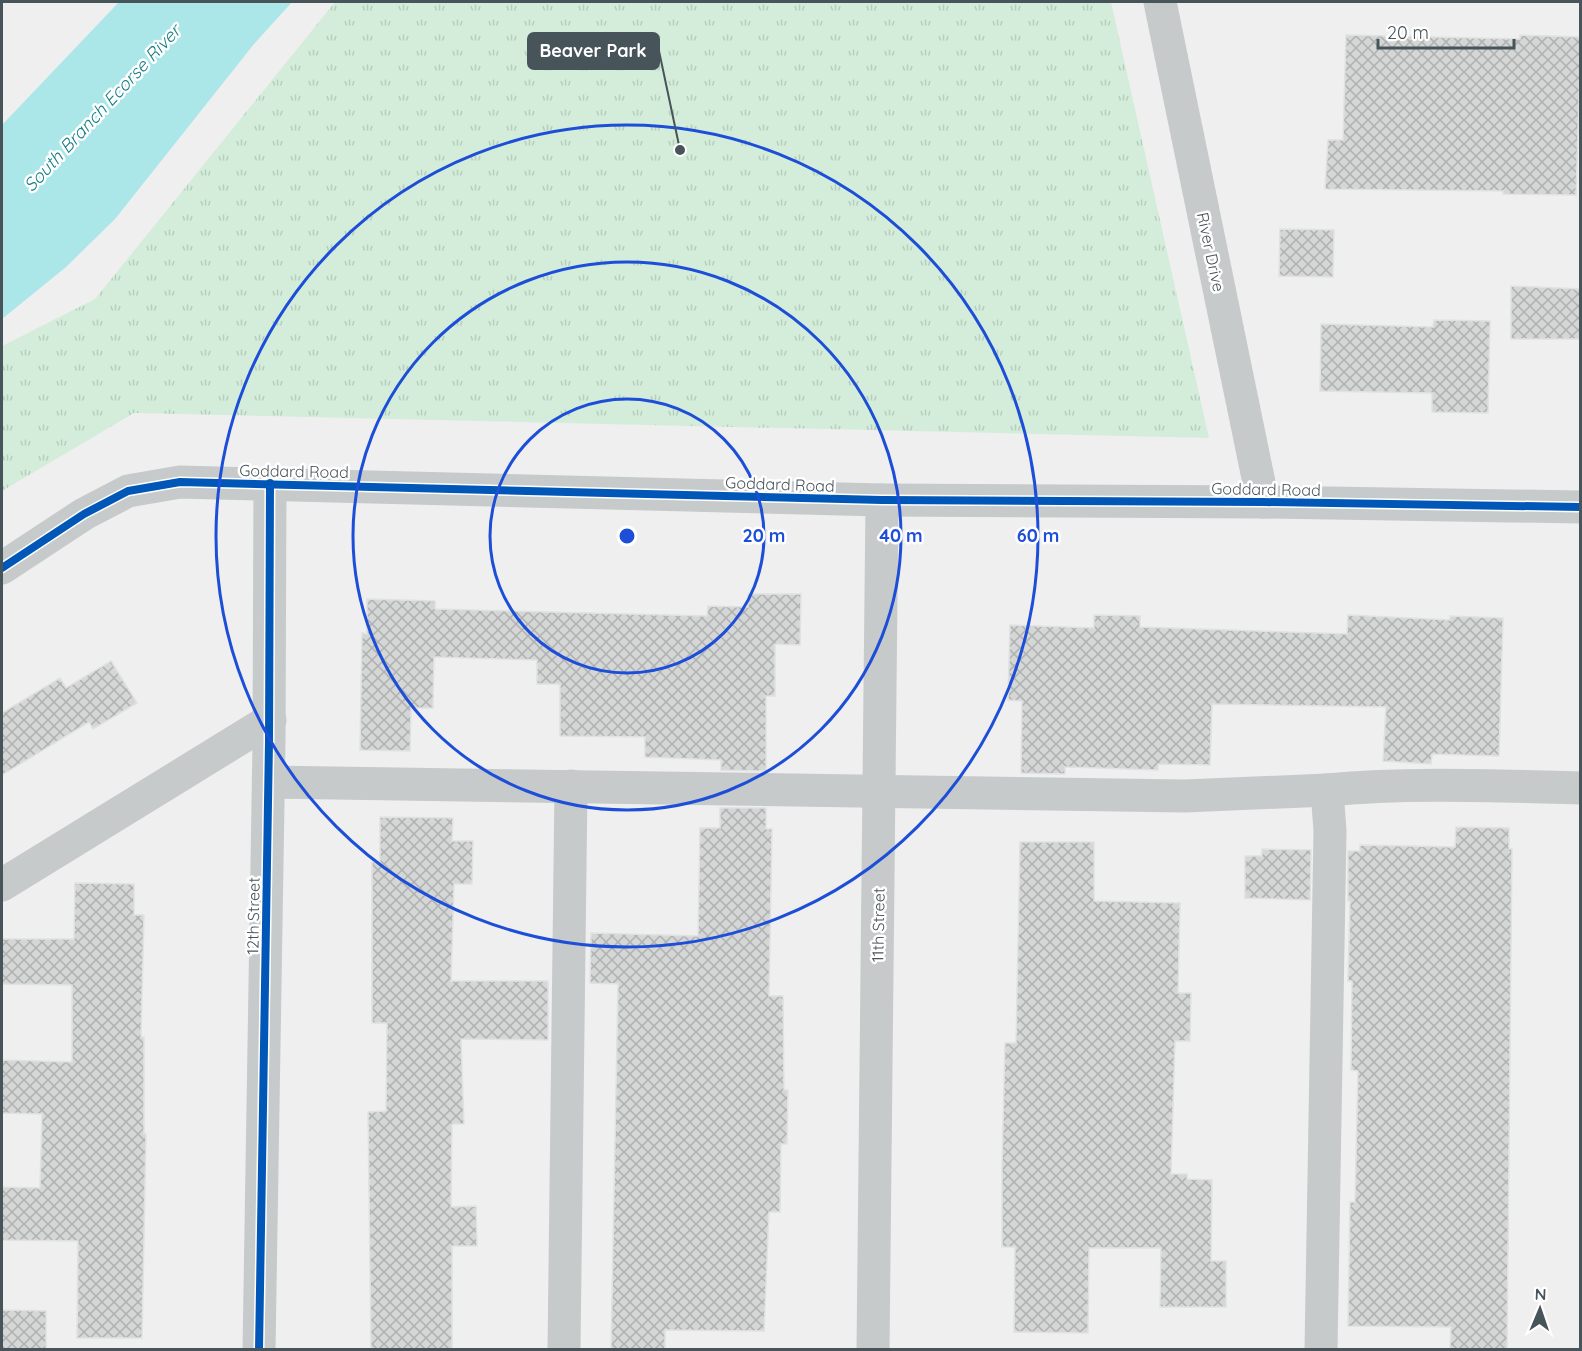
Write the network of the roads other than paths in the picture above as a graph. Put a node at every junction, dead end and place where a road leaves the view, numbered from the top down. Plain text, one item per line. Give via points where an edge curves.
1 (1160, 2) edge
2 (270, 483) junction
3 (882, 500) junction
4 (1263, 502) junction
5 (1581, 507) edge
6 (2, 567) edge
7 (270, 720) junction
8 (269, 782) junction
9 (571, 786) junction
10 (1581, 788) edge
11 (1327, 790) junction
12 (879, 791) junction
13 (2, 885) edge
14 (259, 1350) edge
15 (564, 1350) edge
16 (873, 1350) edge
17 (1321, 1350) edge

1 - 4 street, River Drive
2 - 3 street, Goddard Road
2 - 6 street, Goddard Road via 180,482 128,491 84,514
2 - 7 street, 12th Street
3 - 4 street, Goddard Road
3 - 12 street, 11th Street
4 - 5 street, Goddard Road
7 - 8 street, 12th Street
7 - 13 street
8 - 9 street
8 - 14 street, 12th Street
9 - 12 street
9 - 15 street
10 - 11 street via 1463,785
11 - 12 street via 1185,796
11 - 17 street via 1330,831
12 - 16 street, 11th Street

